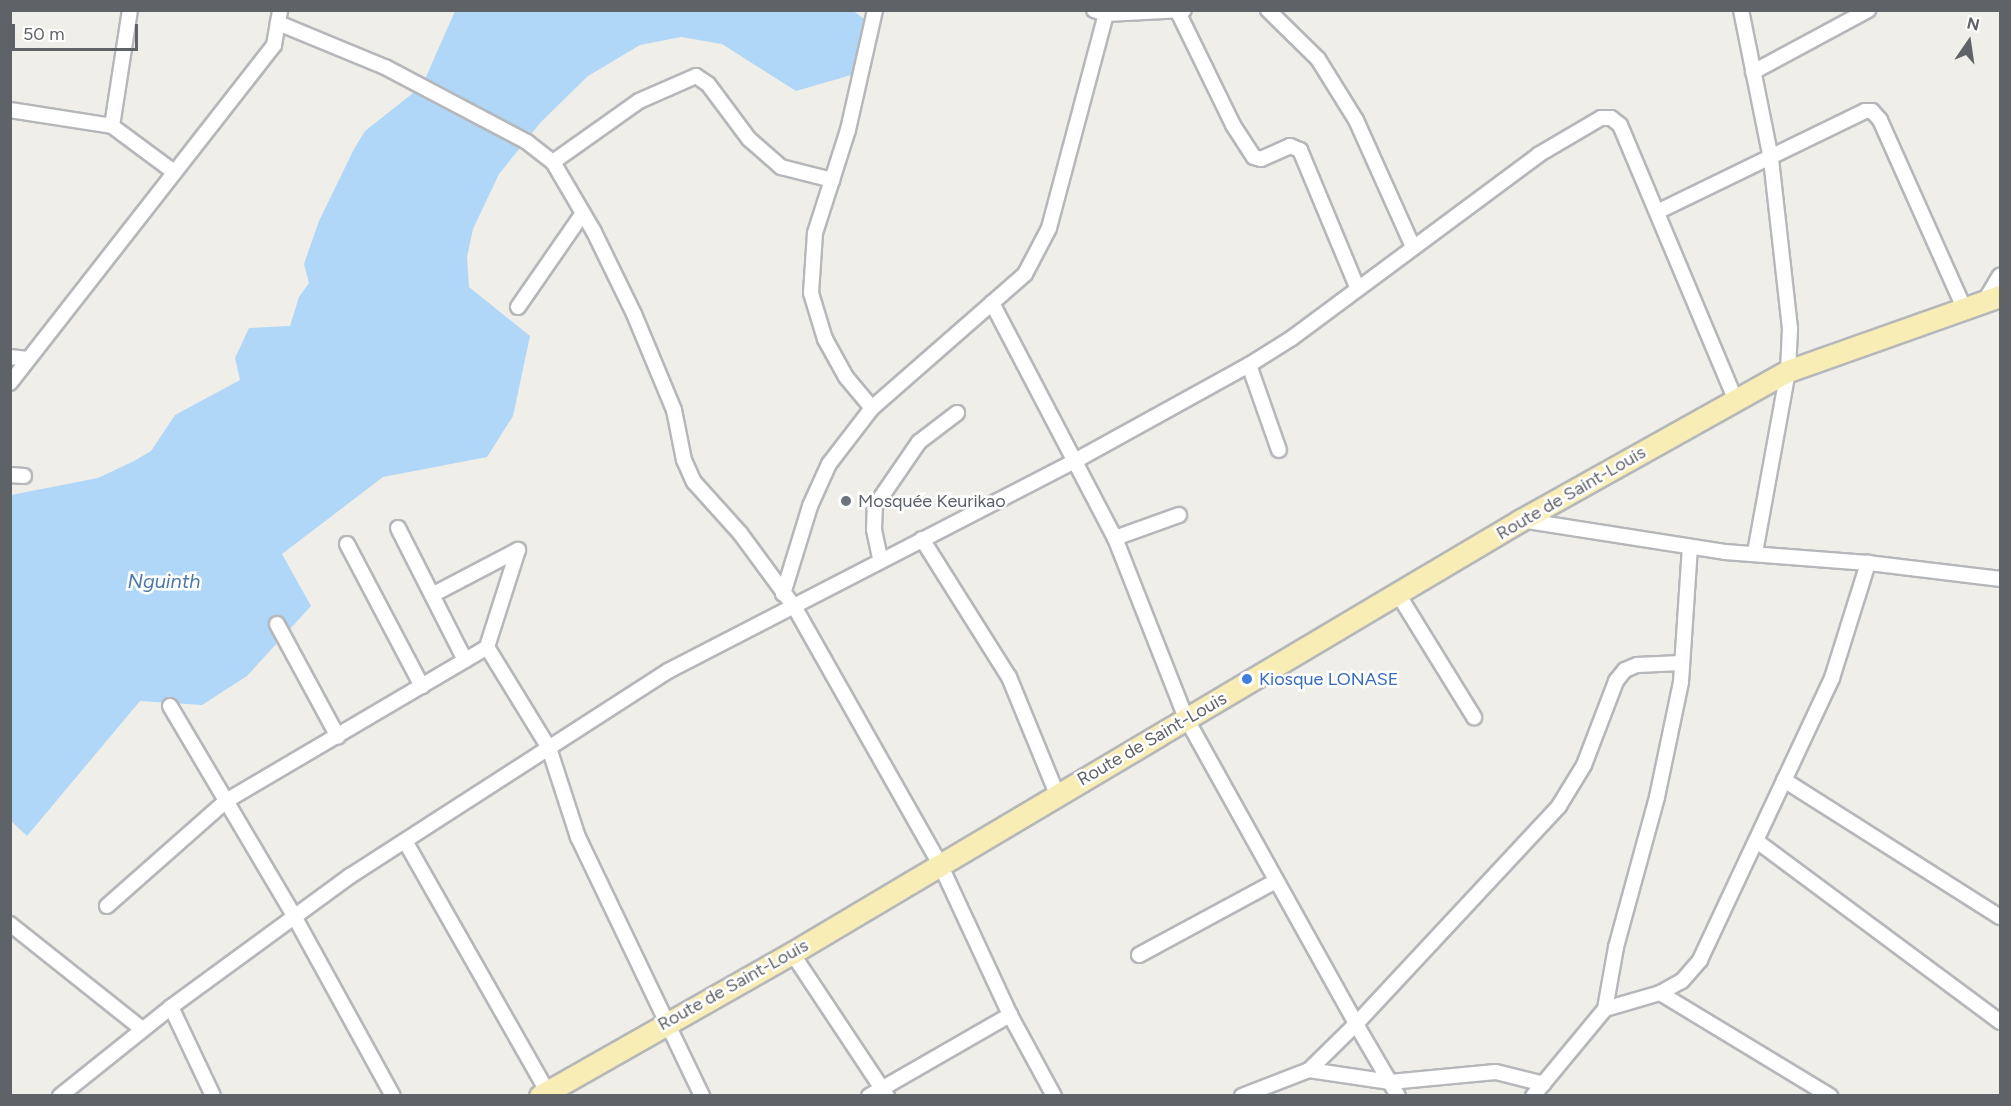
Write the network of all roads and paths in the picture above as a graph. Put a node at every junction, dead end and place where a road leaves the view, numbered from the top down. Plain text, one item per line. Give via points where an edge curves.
1 (130, 10) edge
2 (875, 10) edge
3 (1268, 10) edge
4 (1742, 10) edge
5 (1868, 10) edge
6 (1181, 11) edge
7 (1102, 12) edge
8 (279, 17) edge
9 (1753, 72) junction
10 (10, 110) edge
11 (112, 126) junction
12 (1771, 159) junction
13 (553, 162) junction
14 (174, 172) junction
15 (832, 180) junction
16 (1657, 212) junction
17 (583, 213) junction
18 (1413, 247) junction
19 (2001, 275) edge
20 (1357, 287) junction
21 (992, 303) junction
22 (1983, 303) edge
23 (518, 307) dead end
24 (10, 357) edge
25 (28, 359) junction
26 (1249, 365) junction
27 (1788, 371) junction
28 (10, 383) edge
29 (1736, 401) junction
30 (872, 408) junction
31 (957, 413) dead end
32 (1279, 450) dead end
33 (1073, 462) junction
34 (1179, 515) dead end
35 (1521, 520) junction
36 (398, 528) dead end
37 (1115, 538) junction
38 (922, 539) junction
39 (347, 544) dead end
40 (1690, 547) junction
41 (1755, 553) junction
42 (880, 558) junction
43 (1868, 563) junction
44 (2001, 579) edge
45 (432, 594) junction
46 (783, 594) junction
47 (1398, 594) junction
48 (795, 608) junction
49 (277, 624) dead end
50 (487, 647) junction
51 (465, 660) junction
52 (1681, 663) junction
53 (422, 686) junction
54 (170, 706) dead end
55 (1474, 717) dead end
56 (1186, 718) junction
57 (338, 736) junction
58 (549, 748) junction
59 (1784, 780) junction
60 (1057, 794) junction
61 (226, 801) junction
62 (405, 841) junction
63 (1758, 842) junction
64 (940, 864) junction
65 (1276, 881) junction
66 (107, 906) dead end
67 (294, 916) junction
68 (2001, 916) edge
69 (10, 924) edge
70 (792, 953) junction
71 (1139, 955) dead end
72 (1660, 993) junction
73 (171, 1007) junction
74 (1605, 1009) junction
75 (1010, 1015) junction
76 (2001, 1022) edge
77 (665, 1023) junction
78 (1356, 1024) junction
79 (142, 1029) junction
80 (1309, 1070) junction
81 (1390, 1082) junction
82 (1544, 1084) junction
83 (885, 1092) edge
84 (546, 1094) edge
85 (60, 1095) edge
86 (213, 1095) edge
87 (393, 1095) edge
88 (702, 1095) edge
89 (869, 1095) edge
90 (1054, 1095) edge
91 (1242, 1095) edge
92 (1398, 1095) edge
93 (1533, 1095) edge
94 (1830, 1095) edge

1 - 11 street
2 - 15 street
3 - 18 street via 1318,59 1356,120
4 - 9 street
5 - 9 street
6 - 7 street
6 - 20 street via 1233,125 1254,158 1261,159 1290,146 1300,150
7 - 21 street via 1049,228 1025,274
8 - 13 street via 385,67 527,142
8 - 14 street via 274,45
9 - 12 street
10 - 11 street
11 - 14 street
12 - 16 street
12 - 22 street via 1865,111 1872,111
12 - 27 street via 1790,318
13 - 15 street via 639,101 696,76 708,84 749,139 781,167
13 - 17 street
14 - 25 street
15 - 30 street via 816,233 812,293 825,339 846,377
16 - 18 street via 1620,125 1611,118 1601,118 1538,155
16 - 29 street
17 - 23 street
17 - 46 street via 634,314 674,410 684,460 693,482 740,533
18 - 20 street
19 - 22 street
20 - 26 street via 1292,338
21 - 30 street
21 - 33 street
22 - 27 main road, Route de Saint-Louis
24 - 25 street
25 - 28 street
26 - 32 street
26 - 33 street
27 - 29 main road, Route de Saint-Louis
27 - 41 street
29 - 35 main road, Route de Saint-Louis
30 - 46 street via 819,482
31 - 42 street via 919,442 875,506 874,530
33 - 37 street
33 - 38 street
34 - 37 street
35 - 40 street
35 - 47 main road, Route de Saint-Louis
36 - 45 street
37 - 56 street
38 - 42 street
38 - 60 street via 1009,677
39 - 53 street
40 - 41 street
40 - 52 street
41 - 43 street
42 - 48 street
43 - 44 street
43 - 59 street via 1845,644
45 - 50 street via 518,550
45 - 51 street
46 - 48 street
47 - 55 street
47 - 56 main road, Route de Saint-Louis
48 - 58 street via 668,670
48 - 64 street
49 - 57 street
50 - 51 street
50 - 58 street
51 - 53 street
52 - 74 street via 1657,797 1616,947
52 - 78 street via 1637,665 1625,670 1616,681 1584,765 1559,806
53 - 57 street
54 - 61 street
56 - 60 main road, Route de Saint-Louis
56 - 65 street
57 - 61 street
58 - 62 street
58 - 77 street via 578,837
59 - 63 street
59 - 68 street
60 - 64 main road, Route de Saint-Louis
61 - 66 street
61 - 67 street
62 - 67 street
62 - 84 street
63 - 72 street via 1700,960 1682,981
63 - 76 street
64 - 70 main road, Route de Saint-Louis
64 - 75 street
65 - 71 street
65 - 78 street
67 - 73 street
67 - 87 street
69 - 79 street
70 - 77 main road, Route de Saint-Louis
70 - 83 street
72 - 74 street
72 - 94 street
73 - 79 street
73 - 86 street
74 - 82 street
75 - 83 street
75 - 90 street
77 - 84 main road, Route de Saint-Louis
77 - 88 street
78 - 80 street
78 - 81 street
79 - 85 street
80 - 81 street
80 - 91 street
81 - 82 street via 1496,1072
81 - 92 street
82 - 93 street
83 - 89 street

